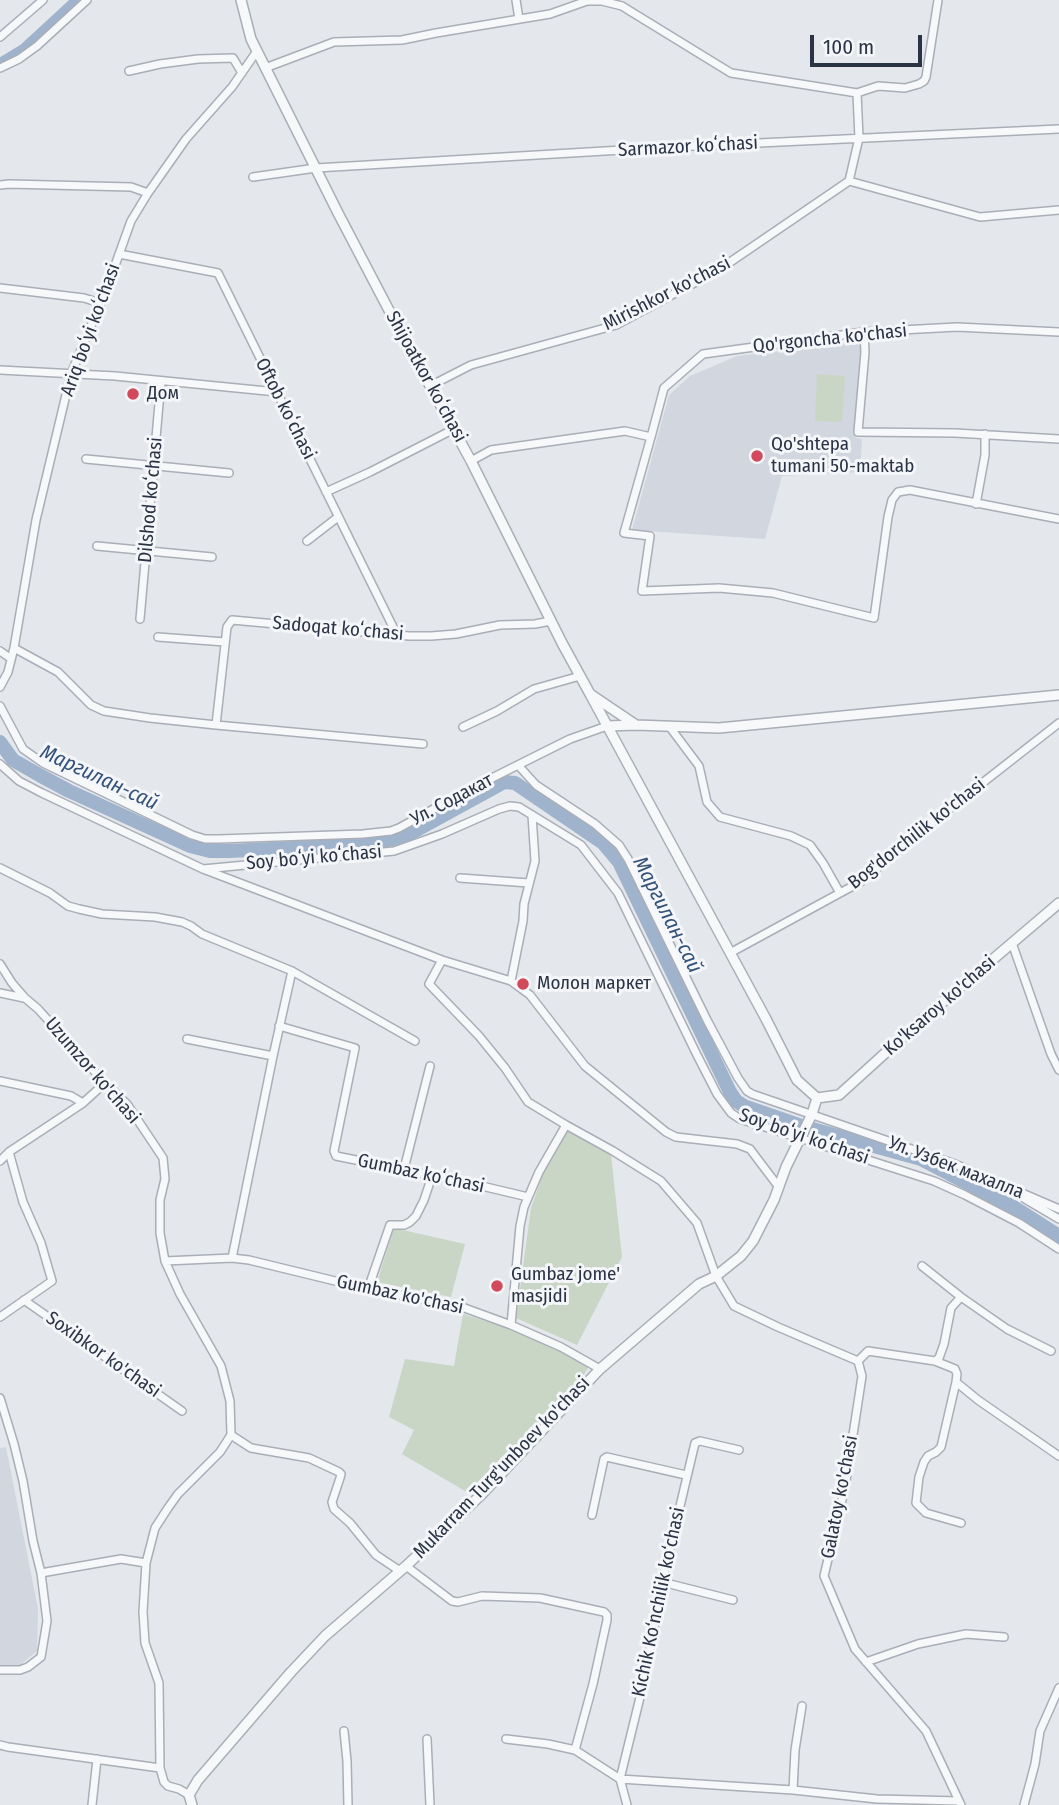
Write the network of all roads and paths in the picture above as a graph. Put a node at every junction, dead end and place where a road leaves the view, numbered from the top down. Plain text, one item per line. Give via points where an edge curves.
1 (43, 0) edge
2 (87, 0) edge
3 (241, 0) edge
4 (516, 0) edge
5 (938, 0) edge
6 (623, 3) edge
7 (519, 19) junction
8 (0, 37) edge
9 (257, 51) junction
10 (0, 68) edge
11 (265, 68) junction
12 (129, 71) dead end
13 (242, 74) junction
14 (857, 93) junction
15 (1059, 129) edge
16 (859, 138) junction
17 (316, 168) junction
18 (253, 177) dead end
19 (849, 181) junction
20 (0, 185) edge
21 (148, 193) junction
22 (1059, 210) edge
23 (119, 254) junction
24 (0, 288) edge
25 (100, 303) junction
26 (864, 332) junction
27 (1059, 332) edge
28 (0, 370) edge
29 (71, 374) junction
30 (161, 380) junction
31 (430, 386) junction
32 (276, 392) junction
33 (454, 429) junction
34 (985, 434) junction
35 (652, 437) junction
36 (1059, 439) edge
37 (86, 459) dead end
38 (471, 461) junction
39 (154, 467) junction
40 (229, 473) dead end
41 (326, 492) junction
42 (976, 504) junction
43 (338, 517) junction
44 (1059, 519) edge
45 (307, 541) dead end
46 (97, 546) dead end
47 (146, 551) junction
48 (212, 557) dead end
49 (141, 619) dead end
50 (551, 621) junction
51 (397, 635) junction
52 (158, 637) dead end
53 (225, 642) junction
54 (14, 648) junction
55 (0, 651) edge
56 (10, 658) junction
57 (580, 676) junction
58 (0, 687) edge
59 (590, 694) junction
60 (1059, 695) edge
61 (0, 706) edge
62 (1059, 723) edge
63 (216, 724) junction
64 (607, 726) junction
65 (640, 726) junction
66 (668, 726) junction
67 (463, 727) dead end
68 (423, 744) dead end
69 (0, 764) edge
70 (518, 765) junction
71 (532, 815) junction
72 (0, 869) edge
73 (203, 869) junction
74 (460, 878) dead end
75 (529, 883) junction
76 (840, 893) junction
77 (1059, 904) edge
78 (1012, 943) junction
79 (730, 953) junction
80 (442, 960) junction
81 (0, 964) edge
82 (292, 971) junction
83 (511, 981) junction
84 (0, 993) edge
85 (25, 998) junction
86 (279, 1026) junction
87 (187, 1039) dead end
88 (415, 1041) dead end
89 (273, 1056) junction
90 (430, 1066) dead end
91 (1059, 1070) edge
92 (0, 1081) edge
93 (105, 1083) junction
94 (817, 1098) junction
95 (83, 1102) junction
96 (812, 1114) junction
97 (566, 1125) junction
98 (800, 1138) junction
99 (9, 1152) junction
100 (0, 1161) edge
101 (404, 1169) junction
102 (432, 1175) junction
103 (1000, 1184) junction
104 (778, 1186) junction
105 (528, 1197) junction
106 (1059, 1209) edge
107 (1059, 1219) edge
108 (1059, 1249) edge
109 (232, 1258) junction
110 (165, 1261) junction
111 (922, 1266) dead end
112 (716, 1276) junction
113 (369, 1289) junction
114 (961, 1297) junction
115 (24, 1300) junction
116 (0, 1317) edge
117 (511, 1325) junction
118 (1051, 1351) dead end
119 (858, 1361) junction
120 (935, 1361) junction
121 (600, 1368) junction
122 (956, 1382) junction
123 (0, 1398) edge
124 (182, 1411) dead end
125 (11, 1434) junction
126 (231, 1434) junction
127 (0, 1437) edge
128 (739, 1450) dead end
129 (1059, 1456) edge
130 (686, 1475) junction
131 (592, 1515) dead end
132 (961, 1523) dead end
133 (146, 1563) junction
134 (403, 1569) junction
135 (41, 1573) junction
136 (662, 1582) junction
137 (733, 1600) dead end
138 (1004, 1637) dead end
139 (866, 1662) junction
140 (0, 1670) edge
141 (1058, 1691) edge
142 (802, 1706) dead end
143 (344, 1731) dead end
144 (427, 1739) dead end
145 (506, 1739) dead end
146 (0, 1745) edge
147 (575, 1750) junction
148 (97, 1759) junction
149 (160, 1768) junction
150 (620, 1779) junction
151 (793, 1790) junction
152 (189, 1795) junction
153 (960, 1803) edge
154 (92, 1805) edge
155 (192, 1805) edge
156 (348, 1805) edge
157 (430, 1805) edge
158 (627, 1805) edge
159 (1024, 1805) edge

1 - 8 street
2 - 10 street via 37,46
3 - 9 street, Shijoatkor koʻchasi
4 - 7 street
5 - 14 street via 924,80 905,88 877,86
6 - 7 street via 587,1
6 - 14 street via 731,73
7 - 11 street via 402,40 334,42
9 - 11 street, Shijoatkor koʻchasi
9 - 13 street, Ariq boʻyi koʻchasi
11 - 17 street, Shijoatkor koʻchasi
12 - 13 street via 233,58
13 - 21 street, Ariq boʻyi koʻchasi via 186,139
14 - 16 street
15 - 16 street, Sarmazor koʻchasi
16 - 17 street, Sarmazor koʻchasi
16 - 19 street
17 - 18 street, Sarmazor koʻchasi
17 - 31 street, Shijoatkor koʻchasi
19 - 22 street via 980,217
19 - 31 street, Mirishkor ko'chasi via 720,269 616,325 471,365
20 - 21 street via 131,187
21 - 23 street, Ariq boʻyi koʻchasi
23 - 25 street, Ariq boʻyi koʻchasi
23 - 32 street, Oftob koʻchasi via 218,272
24 - 25 street
25 - 29 street, Ariq boʻyi koʻchasi
26 - 27 street, Qo'rgoncha ko'chasi via 957,327
26 - 34 street via 858,432
26 - 35 street, Qo'rgoncha ko'chasi via 703,354 664,388
28 - 29 street
29 - 30 street
29 - 54 street, Ariq boʻyi koʻchasi via 36,520
30 - 32 street
30 - 39 street, Dilshod koʻchasi
31 - 33 street, Shijoatkor koʻchasi
32 - 41 street, Oftob koʻchasi
33 - 38 street, Shijoatkor koʻchasi
33 - 41 street
34 - 36 street
34 - 42 street
35 - 38 street via 625,431 491,450
35 - 42 street, Qo'rgoncha ko'chasi via 624,533 650,536 642,591 719,588 773,593 874,618 888,517 898,492 909,490
37 - 39 street
38 - 50 street, Shijoatkor koʻchasi
39 - 40 street
39 - 47 street, Dilshod koʻchasi
41 - 43 street, Oftob koʻchasi
42 - 44 street, Qo'rgoncha ko'chasi
43 - 45 street
43 - 51 street, Oftob koʻchasi
46 - 47 street
47 - 48 street
47 - 49 street, Dilshod koʻchasi
50 - 51 street, Sadoqat koʻchasi via 456,634
50 - 57 street, Shijoatkor koʻchasi
51 - 53 street, Sadoqat koʻchasi via 235,620 228,623
52 - 53 street
53 - 63 street
54 - 56 street, Ariq boʻyi koʻchasi
54 - 63 street via 58,672 91,705 104,711
55 - 56 street
56 - 58 street, Ariq boʻyi koʻchasi
57 - 59 street, Shijoatkor koʻchasi
57 - 67 street via 534,689
59 - 64 street
59 - 65 street, Shijoatkor koʻchasi
60 - 66 street via 719,728
61 - 70 street, Ул. Содакат via 23,749 43,763 205,838 391,831
62 - 76 street, Bog'dorchilik ko'chasi via 863,881
63 - 68 street
64 - 65 street
64 - 70 street, Ул. Содакат
64 - 79 street
65 - 66 street
66 - 76 street via 699,766 707,802 720,817 810,845
69 - 73 street, Soy boʻyi koʻchasi via 42,793
70 - 96 street, Ул. Узбек махалла via 536,785 619,845 743,1086 752,1094
71 - 73 street, Soy boʻyi koʻchasi via 510,806 394,850
71 - 75 street via 535,861
71 - 98 street, Soy boʻyi koʻchasi via 581,845 618,893 717,1094 731,1113
72 - 82 street via 68,906 91,913 183,922
73 - 80 street, Soy boʻyi koʻchasi
74 - 75 street
75 - 83 street
76 - 79 street, Bog'dorchilik ko'chasi
77 - 78 street, Ko'ksaroy ko'chasi
78 - 91 street
78 - 94 street, Ko'ksaroy ko'chasi via 839,1095
79 - 94 street via 797,1080
80 - 83 street, Soy boʻyi koʻchasi
80 - 97 street via 429,984 479,1036 528,1102
81 - 85 street, Uzumzor ko'chasi
82 - 86 street
82 - 88 street
83 - 104 street, Soy boʻyi koʻchasi via 530,995 585,1066 666,1132 750,1149
84 - 85 street
85 - 93 street, Uzumzor ko'chasi
86 - 89 street
86 - 101 street, Gumbaz koʻchasi via 355,1048 334,1154
87 - 89 street
89 - 109 street
90 - 101 street
92 - 95 street
93 - 95 street
93 - 110 street, Uzumzor ko'chasi via 127,1104 163,1158 160,1233
94 - 96 street, Mukarram Turg'unboev ko'chasi
95 - 99 street
96 - 98 street, Mukarram Turg'unboev ko'chasi
96 - 103 street, Ул. Узбек махалла
97 - 105 street
97 - 112 street via 660,1181 697,1223
98 - 104 street, Mukarram Turg'unboev ko'chasi
98 - 108 street, Soy boʻyi koʻchasi via 934,1181
99 - 100 street
99 - 115 street, Soxibkor ko'chasi via 52,1281
101 - 102 street, Gumbaz koʻchasi
102 - 105 street, Gumbaz koʻchasi
102 - 113 street via 416,1216 404,1225 390,1225
103 - 106 street, Ул. Узбек махалла
103 - 107 street
104 - 112 street, Mukarram Turg'unboev ko'chasi via 753,1241
105 - 117 street via 520,1226
109 - 110 street, Gumbaz ko'chasi
109 - 113 street, Gumbaz ko'chasi
110 - 126 street, Uzumzor ko'chasi via 221,1366 230,1401
111 - 114 street
112 - 119 street via 734,1306
112 - 121 street, Mukarram Turg'unboev ko'chasi via 699,1284
113 - 117 street, Gumbaz ko'chasi via 458,1306
114 - 118 street via 1007,1329
114 - 120 street via 951,1308 944,1344
115 - 116 street, Soxibkor ko'chasi
115 - 124 street, Soxibkor ko'chasi
117 - 121 street, Gumbaz ko'chasi
119 - 120 street via 868,1350
119 - 139 street, Galatoy ko'chasi via 862,1376 845,1487 824,1576 855,1649
120 - 122 street via 955,1369
121 - 134 street, Mukarram Turg'unboev ko'chasi via 482,1494
122 - 129 street
122 - 132 street via 941,1447 924,1462 916,1503 926,1513
123 - 125 street
125 - 127 street
125 - 135 street
126 - 133 street via 168,1508 155,1528
126 - 134 street via 251,1448 309,1458 339,1472 334,1509 376,1555
128 - 130 street, Kichik Ko‘nchilik ko‘chasi via 695,1443
130 - 131 street via 607,1457
130 - 136 street, Kichik Ko‘nchilik ko‘chasi
133 - 135 street via 121,1559
133 - 149 street via 145,1643 159,1683
134 - 147 street via 452,1601 482,1596 540,1598 607,1615
134 - 152 street, Mukarram Turg'unboev ko'chasi via 325,1636
135 - 140 street via 47,1621 41,1657 20,1670
136 - 137 street
136 - 150 street, Kichik Ko‘nchilik ko‘chasi
138 - 139 street via 967,1634
139 - 153 street, Galatoy ko'chasi via 926,1731
141 - 159 street via 1040,1731
142 - 151 street
143 - 156 street
144 - 157 street
145 - 147 street
146 - 148 street
147 - 150 street
148 - 149 street
148 - 154 street
149 - 152 street via 168,1786
150 - 151 street
150 - 158 street, Kichik Ko‘nchilik ko‘chasi
151 - 153 street
152 - 155 street

